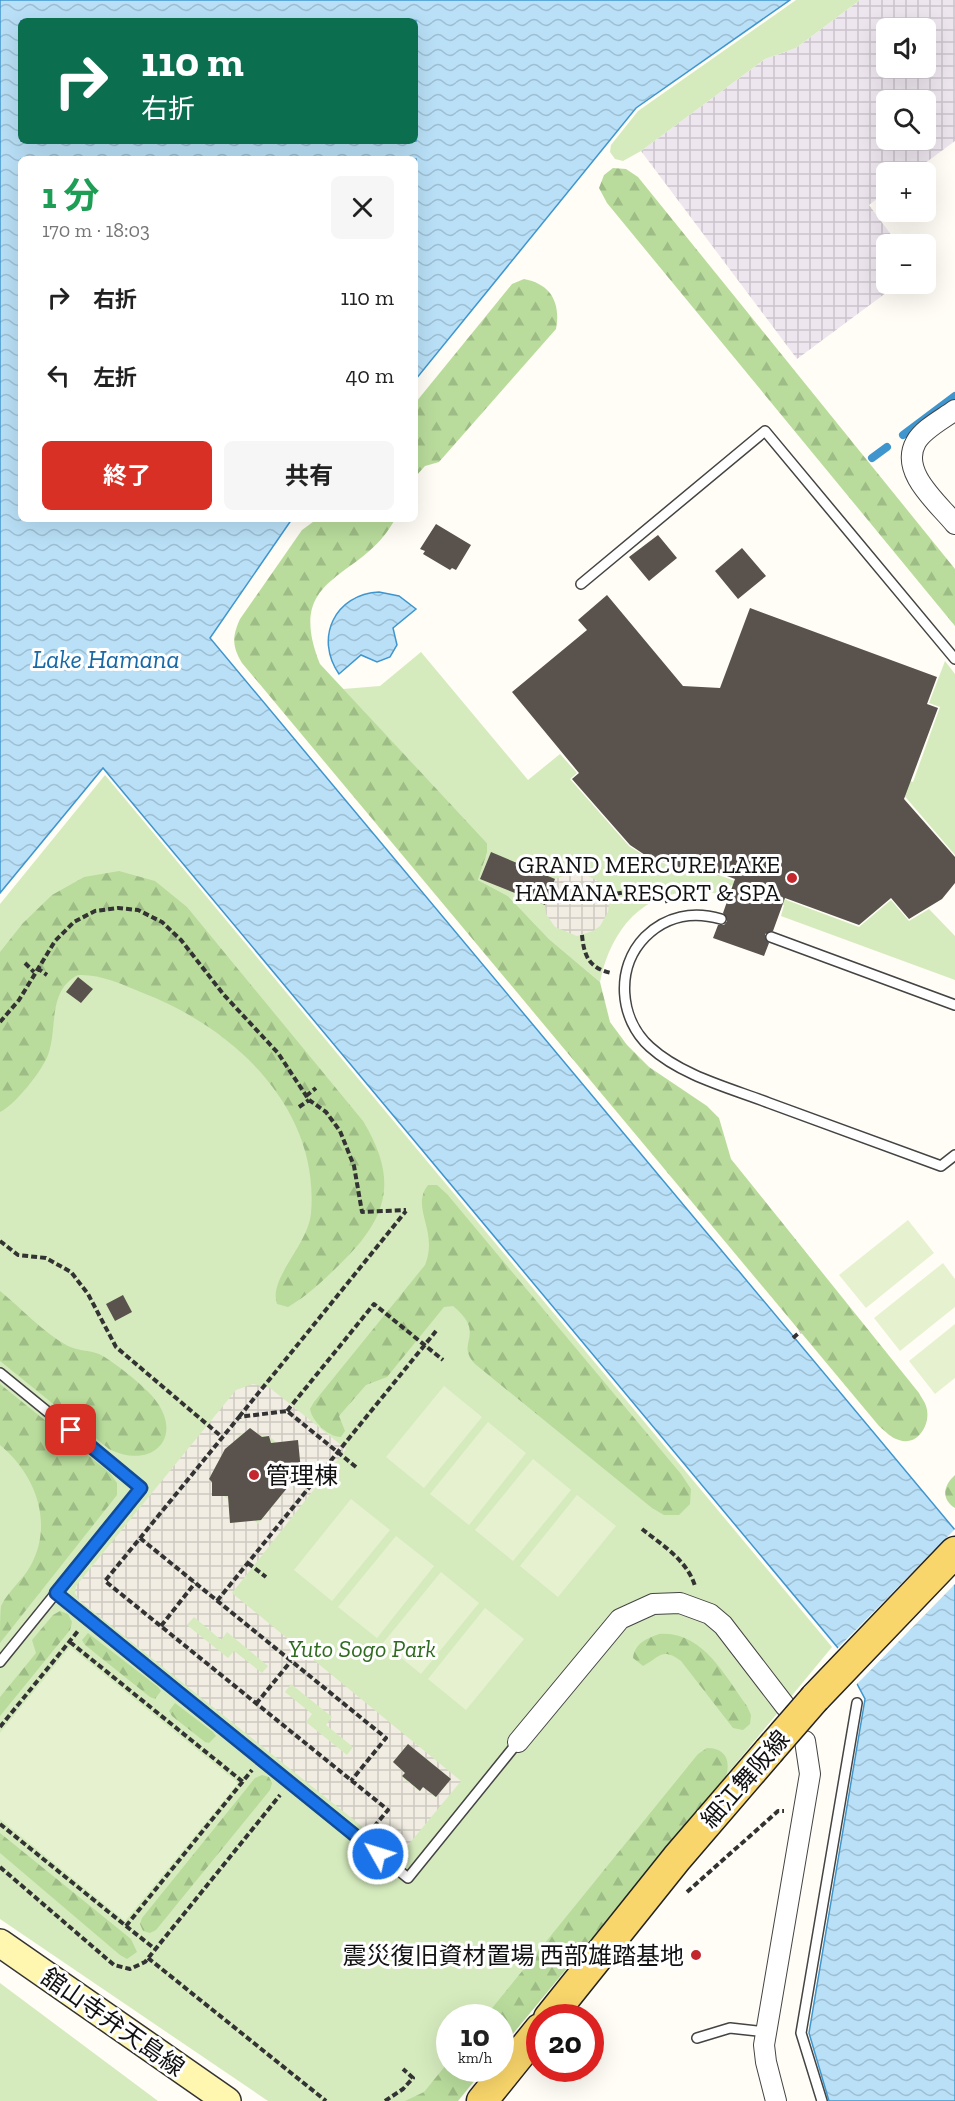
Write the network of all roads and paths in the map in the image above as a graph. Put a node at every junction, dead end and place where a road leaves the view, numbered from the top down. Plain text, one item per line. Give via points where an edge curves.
1 (955, 410) edge
2 (955, 524) edge
3 (581, 584) dead end
4 (955, 659) edge
5 (608, 895) dead end
6 (668, 904) dead end
7 (721, 919) dead end
8 (582, 935) dead end
9 (771, 937) dead end
10 (25, 963) dead end
11 (36, 970) junction
12 (611, 973) dead end
13 (47, 975) dead end
14 (955, 1005) edge
15 (0, 1022) edge
16 (316, 1088) dead end
17 (308, 1098) junction
18 (299, 1107) dead end
19 (955, 1155) edge
20 (0, 1241) edge
21 (436, 1331) dead end
22 (800, 1332) dead end
23 (793, 1338) dead end
24 (425, 1345) junction
25 (443, 1360) dead end
26 (0, 1373) edge
27 (287, 1411) junction
28 (239, 1417) junction
29 (222, 1437) junction
30 (338, 1452) junction
31 (356, 1467) dead end
32 (642, 1529) dead end
33 (140, 1538) junction
34 (955, 1552) edge
35 (248, 1563) junction
36 (266, 1577) dead end
37 (195, 1583) junction
38 (56, 1593) junction
39 (217, 1601) junction
40 (695, 1607) junction
41 (88, 1619) junction
42 (161, 1626) junction
43 (70, 1641) junction
44 (291, 1661) junction
45 (0, 1662) edge
46 (857, 1703) dead end
47 (256, 1704) junction
48 (786, 1707) dead end
49 (0, 1727) edge
50 (518, 1742) joint
51 (805, 1742) dead end
52 (261, 1759) junction
53 (351, 1781) junction
54 (243, 1782) junction
55 (290, 1783) junction
56 (786, 1812) dead end
57 (0, 1824) edge
58 (363, 1841) junction
59 (0, 1867) edge
60 (678, 1899) dead end
61 (126, 1926) junction
62 (0, 1943) edge
63 (155, 1949) junction
64 (148, 1958) junction
65 (560, 2004) edge
66 (99, 2011) junction
67 (766, 2032) junction
68 (697, 2038) dead end
69 (526, 2046) edge
70 (403, 2069) dead end
71 (203, 2101) edge
72 (227, 2101) edge
73 (326, 2101) edge
74 (385, 2101) edge
75 (482, 2101) edge
76 (776, 2101) edge
77 (822, 2101) edge

1 - 2 street via 916,441 910,456 913,472
3 - 4 lane via 765,431
5 - 6 path via 663,891
7 - 19 lane via 690,914 673,918 658,926 634,952 624,986 625,1002 630,1019 650,1047 700,1077 941,1166
8 - 12 path via 590,963
9 - 14 lane
10 - 11 path
11 - 13 path
11 - 15 path via 19,1000
11 - 17 path via 74,922 95,911 138,910 162,922 181,940 224,995 278,1053
16 - 17 path
17 - 18 path
17 - 28 path via 326,1112 344,1138 354,1166 362,1212 406,1210
20 - 29 path via 18,1256 46,1258 71,1272 88,1294 116,1347
21 - 24 path
22 - 23 path
24 - 25 path
24 - 27 path via 374,1304
24 - 30 path
26 - 38 lane via 141,1488
27 - 28 path
27 - 30 path
28 - 29 path
29 - 33 path
30 - 31 path
30 - 35 path
32 - 40 path via 690,1572 695,1584
33 - 37 path
33 - 42 path via 105,1581
34 - 65 main road, 細江舞阪線, bridge via 815,1698 677,1858
35 - 36 path
35 - 39 path
37 - 39 path
37 - 42 path
38 - 41 lane
38 - 45 lane
39 - 44 path
40 - 48 street via 723,1625
40 - 50 street via 653,1604 620,1619
41 - 43 path
41 - 52 lane
42 - 47 path
43 - 49 path
43 - 54 path
44 - 47 path
44 - 53 path via 386,1738
46 - 77 lane via 801,2033
47 - 53 path
50 - 58 lane via 408,1878
51 - 67 street via 810,1774
52 - 54 path
52 - 55 lane
53 - 58 path via 388,1810
54 - 61 path
55 - 58 lane
55 - 63 path
56 - 60 path via 778,1811
57 - 61 path
59 - 64 path via 114,1965 130,1969
61 - 63 path
62 - 66 main road, 舘山寺弁天島線
63 - 64 path
64 - 73 path
66 - 71 main road
66 - 72 main road, 舘山寺弁天島線
67 - 68 lane via 730,2028
67 - 76 street via 766,2062
69 - 75 main road
70 - 74 path via 413,2078

